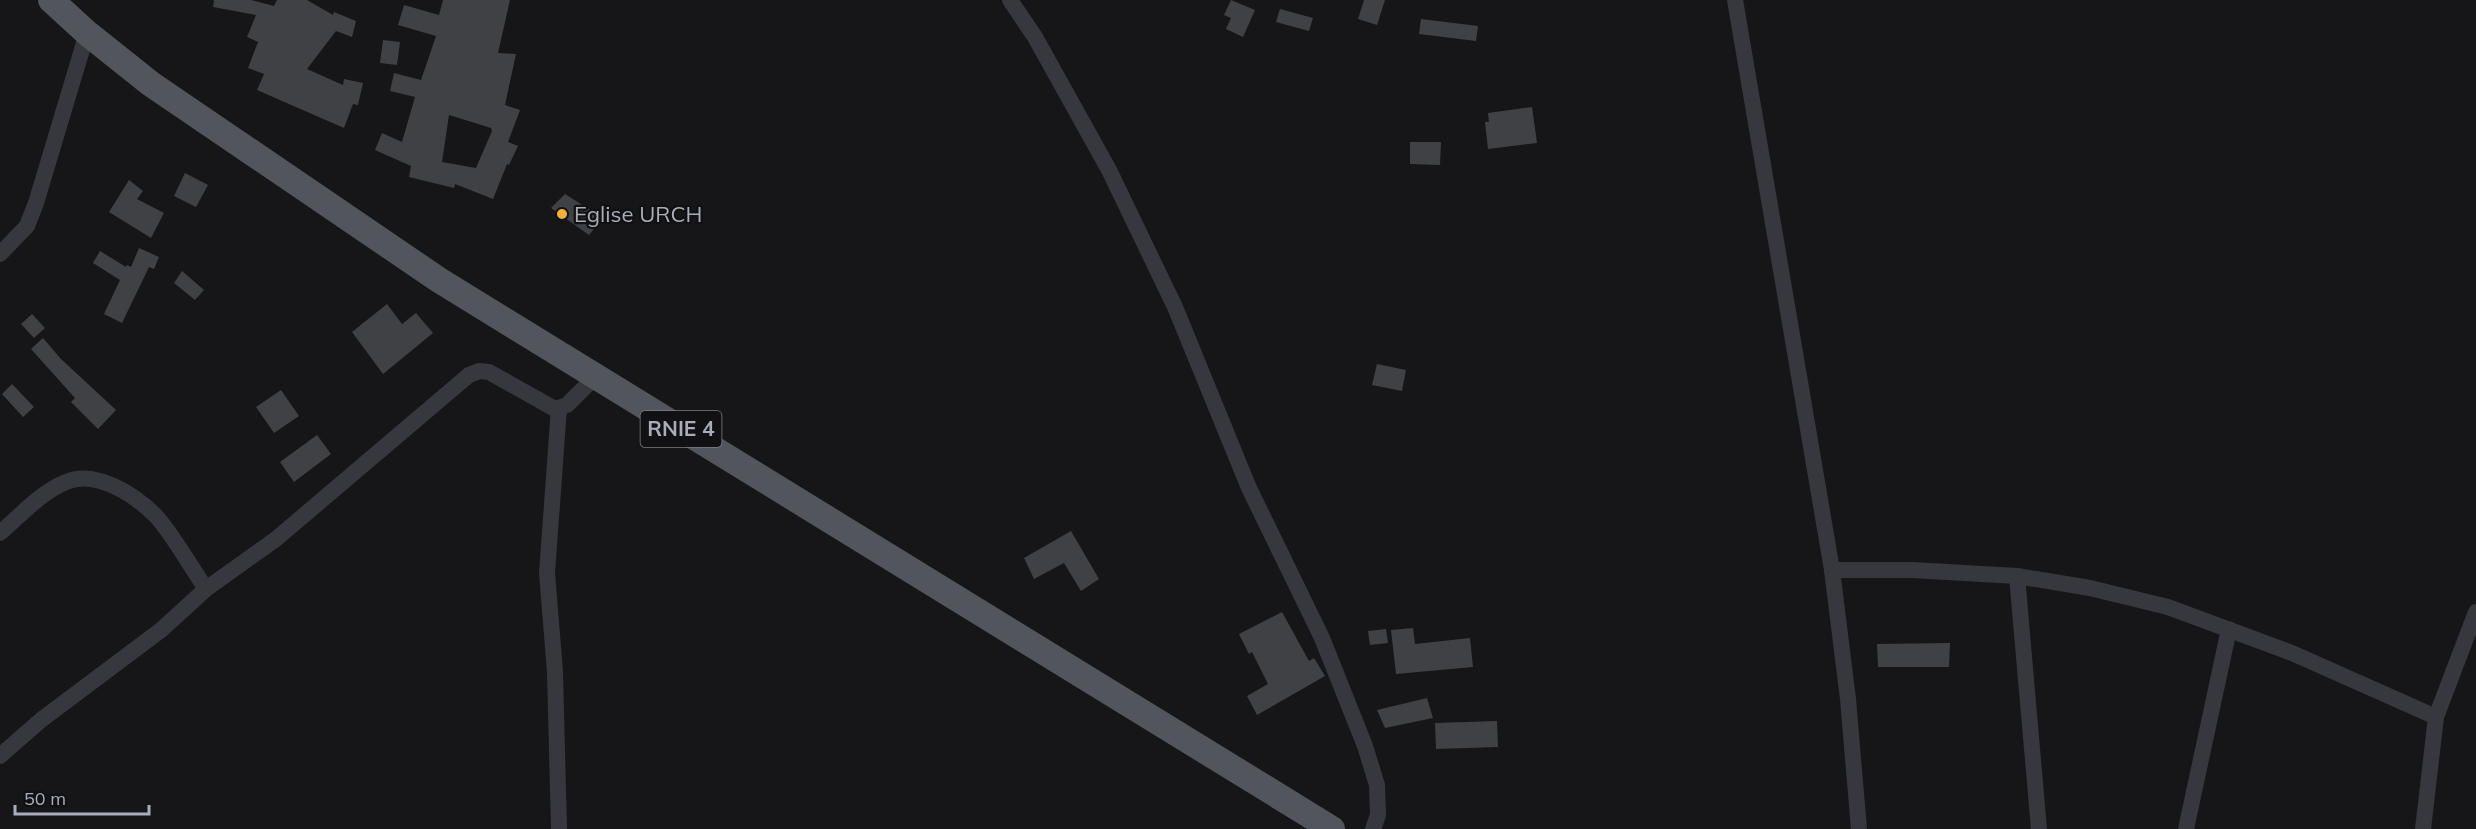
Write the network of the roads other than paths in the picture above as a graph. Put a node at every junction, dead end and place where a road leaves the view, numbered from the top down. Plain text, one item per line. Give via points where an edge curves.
1 (1010, 0) edge
2 (1735, 0) edge
3 (58, 2) edge
4 (87, 33) junction
5 (0, 254) edge
6 (596, 376) junction
7 (559, 408) junction
8 (0, 533) edge
9 (1832, 570) junction
10 (2017, 576) junction
11 (206, 589) junction
12 (2476, 612) edge
13 (2229, 629) junction
14 (2436, 717) junction
15 (0, 756) edge
16 (559, 829) edge
17 (1332, 829) edge
18 (1372, 829) edge
19 (1859, 829) edge
20 (2039, 829) edge
21 (2186, 829) edge
22 (2423, 829) edge

1 - 18 street via 1109,170 1175,307 1249,488 1322,638 1377,785 1378,815
2 - 9 street
3 - 4 main road, RNIE 4
4 - 5 street via 27,226
4 - 6 main road, RNIE 4 via 151,84 439,280
6 - 7 street
6 - 17 main road, RNIE 4
7 - 11 street via 551,408 489,372 469,375 276,539
7 - 16 street via 547,573 555,672
8 - 11 street via 68,481 113,483 156,516
9 - 10 street
9 - 19 street
10 - 13 street via 2168,607
10 - 20 street
11 - 15 street via 161,630 41,720
12 - 14 street
13 - 14 street via 2292,652
13 - 21 street
14 - 22 street

